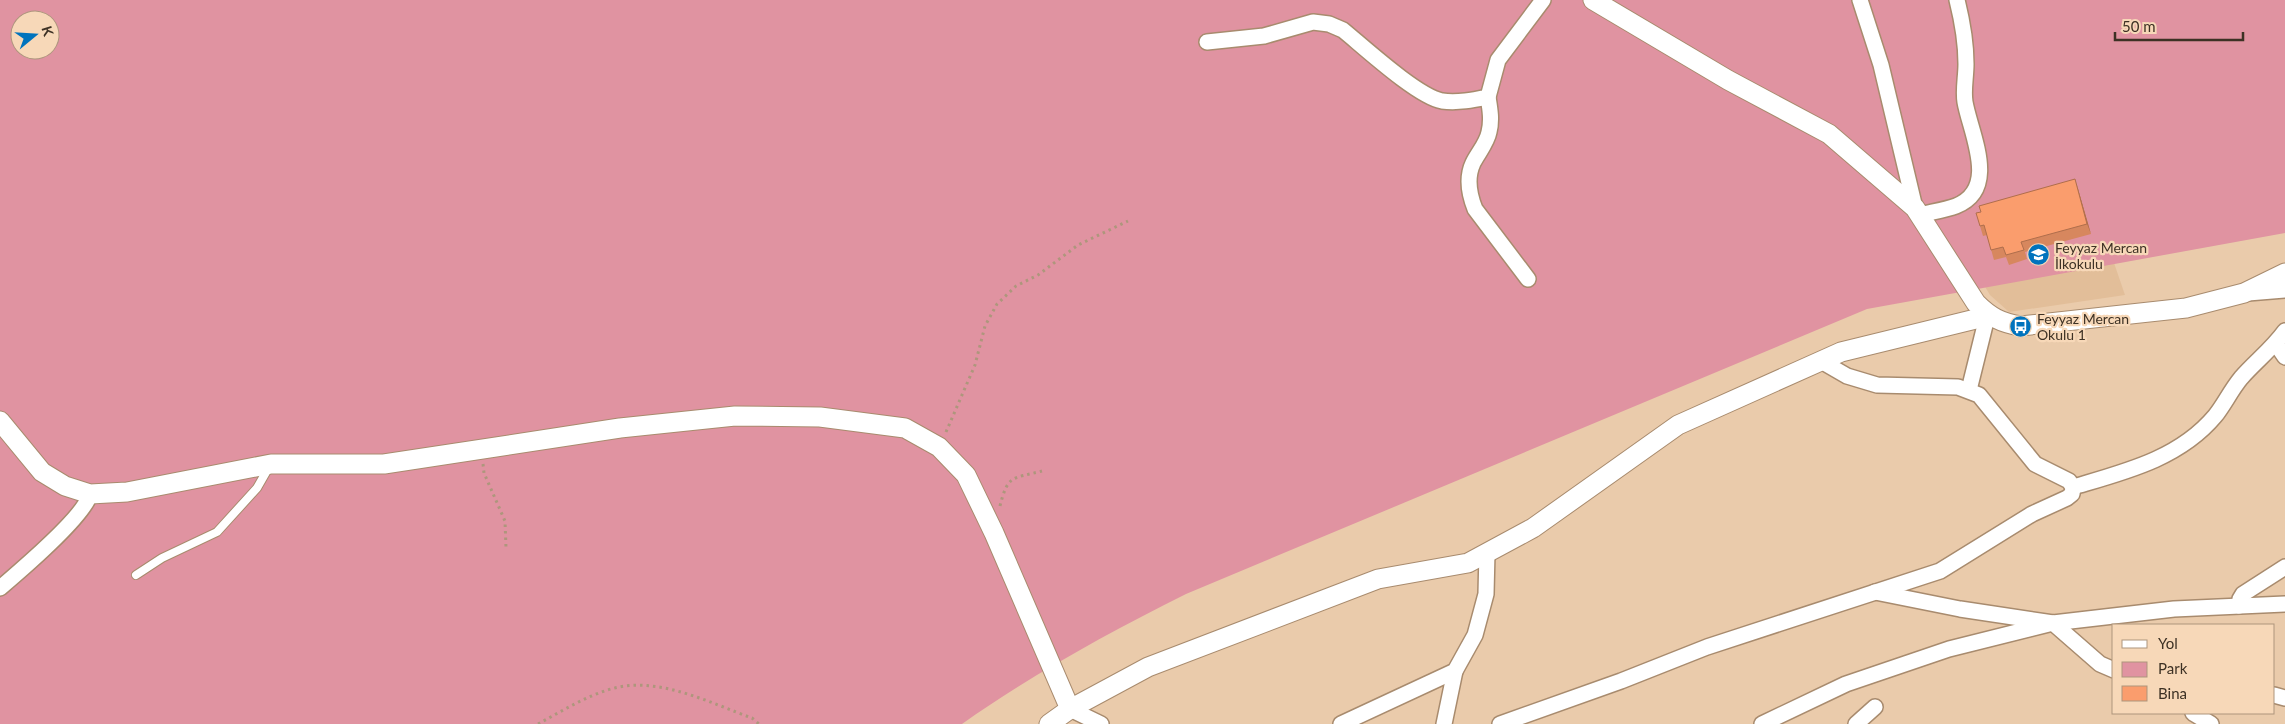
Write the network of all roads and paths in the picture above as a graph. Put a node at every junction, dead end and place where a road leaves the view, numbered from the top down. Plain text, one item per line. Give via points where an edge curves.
1 (1542, 0) edge
2 (1593, 0) edge
3 (1860, 0) edge
4 (1957, 0) edge
5 (1207, 42) dead end
6 (1488, 97) junction
7 (1917, 211) junction
8 (1128, 221) dead end
9 (2285, 273) edge
10 (1528, 279) dead end
11 (2285, 290) edge
12 (2244, 293) junction
13 (1988, 316) junction
14 (2285, 331) edge
15 (2276, 344) junction
16 (2285, 357) edge
17 (1821, 361) junction
18 (1969, 390) junction
19 (0, 421) edge
20 (939, 447) junction
21 (482, 449) junction
22 (271, 464) junction
23 (1042, 471) dead end
24 (2073, 487) junction
25 (90, 494) junction
26 (994, 533) junction
27 (506, 548) dead end
28 (1487, 552) junction
29 (2285, 566) edge
30 (136, 575) dead end
31 (0, 588) edge
32 (1873, 591) junction
33 (2285, 604) edge
34 (2239, 606) junction
35 (2053, 624) junction
36 (2112, 669) edge
37 (1455, 671) junction
38 (1875, 707) dead end
39 (1070, 709) junction
40 (1538, 709) junction
41 (2195, 714) edge
42 (538, 724) edge
43 (759, 724) edge
44 (1049, 724) edge
45 (1101, 724) edge
46 (1342, 724) edge
47 (1444, 724) edge
48 (1500, 724) edge
49 (1530, 724) edge
50 (1762, 724) edge
51 (1856, 724) edge
52 (2211, 724) edge

1 - 6 street via 1498,60
2 - 7 street via 1728,80 1828,134
3 - 7 street via 1881,65
4 - 7 street via 1966,62 1965,101 1980,157 1979,177 1968,198 1958,206
5 - 6 street via 1264,36 1313,22 1329,24 1343,30 1419,91 1442,100 1464,102
6 - 10 street via 1489,132 1472,164 1470,196 1474,209
7 - 13 street via 1976,303
8 - 20 path via 1078,245 1038,275 1016,286 998,304 985,326 975,365
9 - 12 street
11 - 12 street
12 - 13 street via 2186,308 2021,326 2004,324
13 - 17 street via 1841,352
13 - 18 street
14 - 15 street
15 - 16 street
15 - 24 street via 2240,379 2214,417 2179,448 2137,469
17 - 18 street via 1847,376 1877,385
17 - 28 street via 1678,425 1533,528
18 - 24 street via 1986,402 2035,464 2069,481
19 - 25 street via 42,472 64,486
20 - 21 street via 905,428 820,417 735,416 620,428
20 - 26 street via 966,475
21 - 22 street via 384,464
21 - 27 path via 484,473 505,521
22 - 25 street via 128,492
22 - 30 lane via 257,488 217,532 162,558
23 - 26 path via 1008,482
24 - 32 street via 2070,496 2032,514 1940,570
25 - 31 street via 66,526
26 - 39 street
28 - 37 street via 1486,594 1476,635
28 - 39 street via 1468,563 1378,579 1148,667
29 - 34 street via 2244,594
32 - 35 street
32 - 40 street
33 - 34 street
34 - 35 street via 2174,609
35 - 36 street via 2100,664
35 - 50 street via 1949,650 1846,684
37 - 46 street
37 - 47 street
38 - 51 street
39 - 44 street
39 - 45 street
40 - 48 street
40 - 49 street
41 - 52 street
42 - 43 path via 612,688 644,685 675,691 752,718

